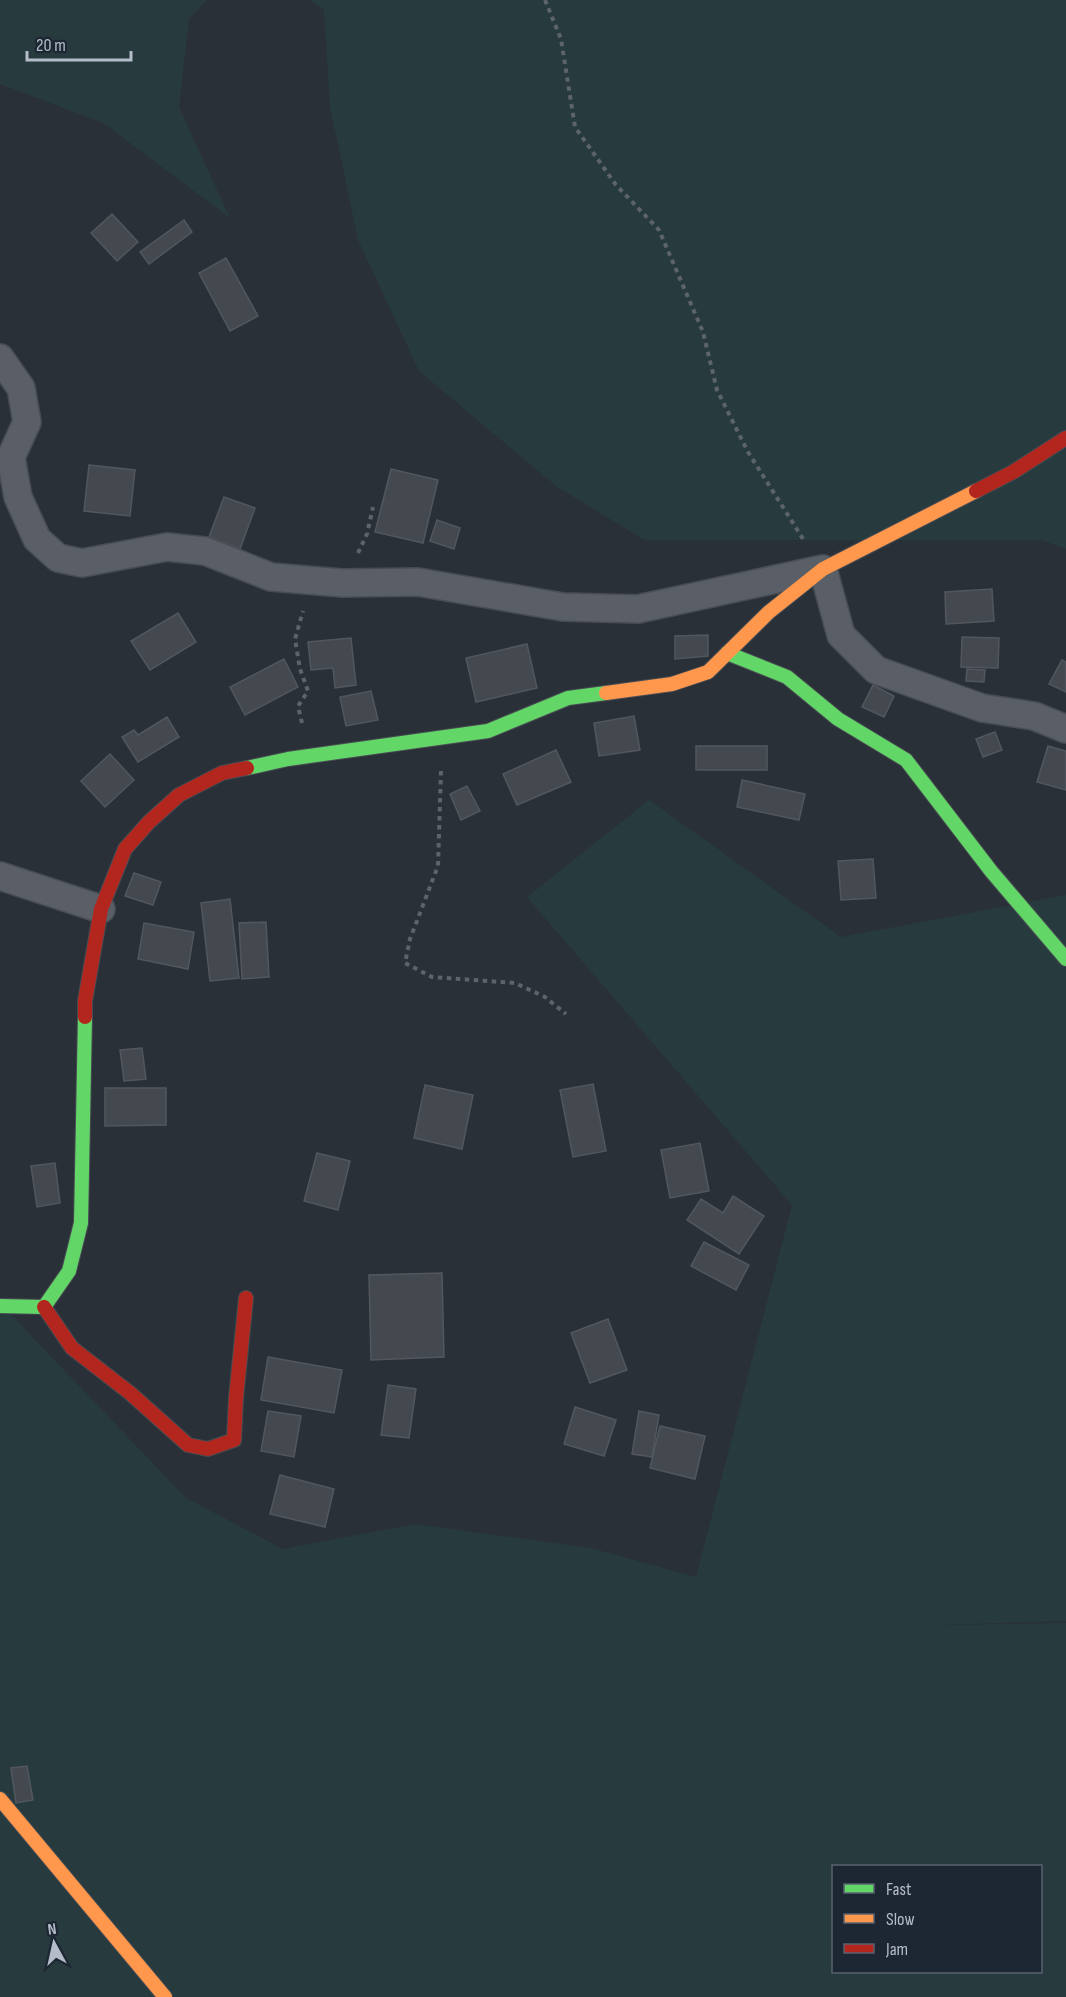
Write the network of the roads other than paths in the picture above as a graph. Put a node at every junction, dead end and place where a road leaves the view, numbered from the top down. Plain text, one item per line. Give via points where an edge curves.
1 (0, 358) edge
2 (1066, 438) edge
3 (9, 499) edge
4 (823, 569) junction
5 (727, 653) junction
6 (1066, 729) edge
7 (0, 876) edge
8 (101, 909) junction
9 (1066, 959) edge
10 (246, 1298) dead end
11 (0, 1306) edge
12 (44, 1306) junction
13 (0, 1799) edge
14 (165, 1997) edge

1 - 3 street via 21,388 27,422 12,457
2 - 4 street via 1013,472
3 - 4 street via 37,539 58,558 82,563 167,547 205,551 271,577 342,583 418,582 563,607 638,609
4 - 5 street via 769,612
4 - 6 street via 841,635 876,670 982,708 1034,716
5 - 8 street via 708,672 672,684 568,698 488,731 288,759 222,773 179,795 124,849
5 - 9 street via 788,677 838,719 906,760 991,871
7 - 8 street
8 - 12 street via 85,1001 81,1223 69,1271
10 - 12 street via 234,1440 208,1449 188,1445 72,1348
11 - 12 street
13 - 14 street

